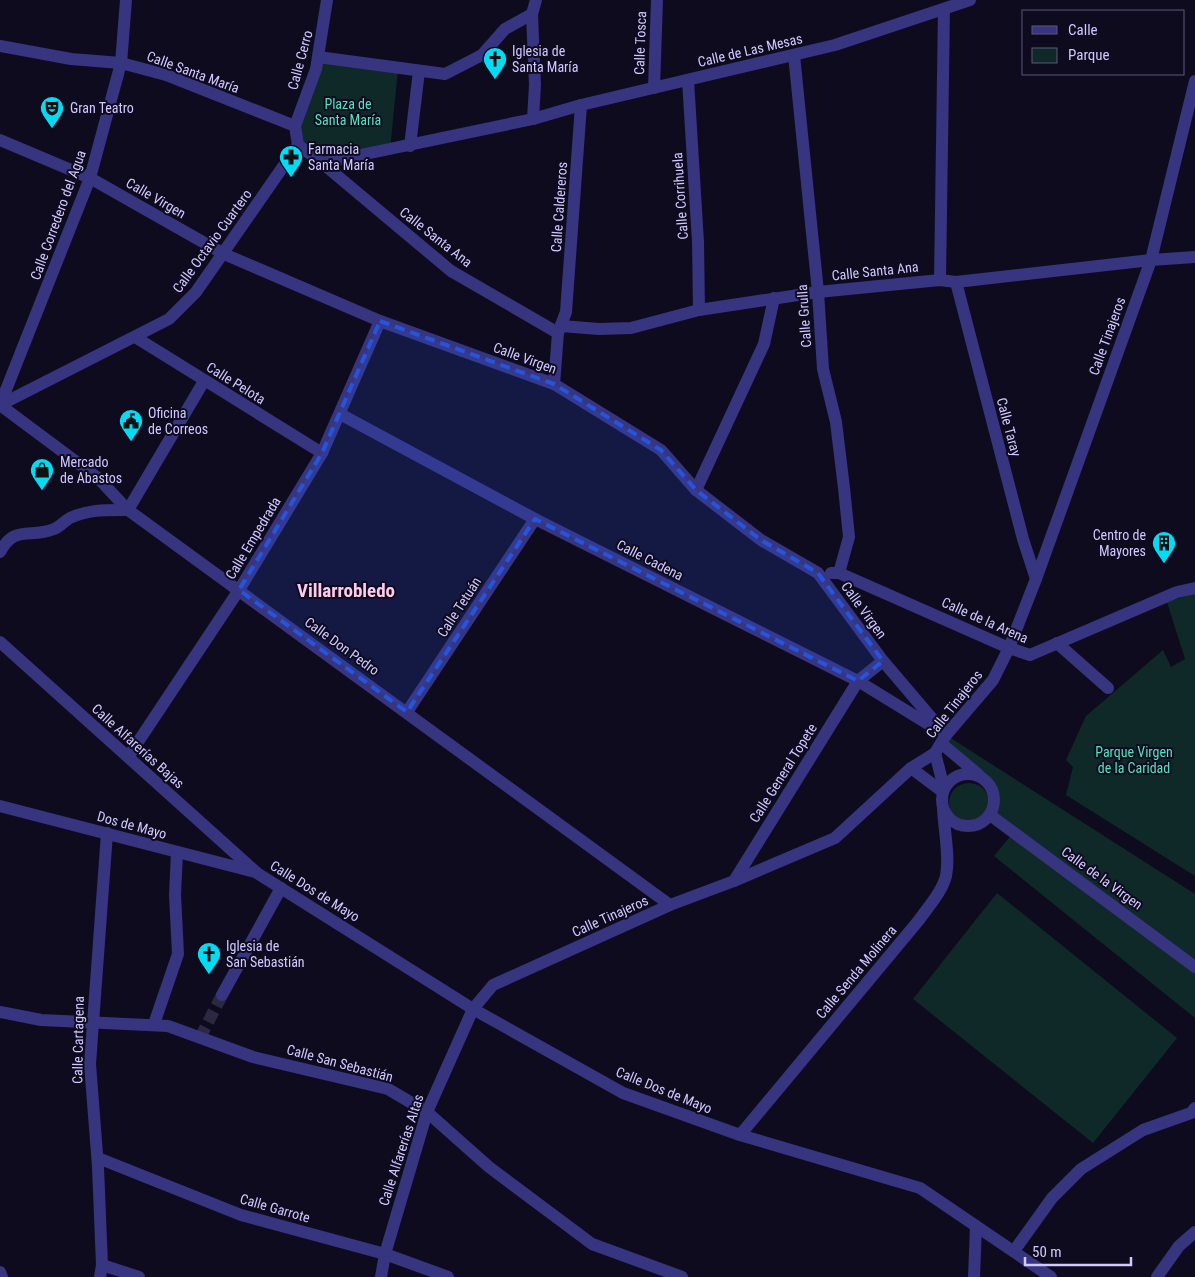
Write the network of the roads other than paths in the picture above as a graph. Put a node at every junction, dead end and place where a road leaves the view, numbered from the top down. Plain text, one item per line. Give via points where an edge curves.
1 (126, 0) edge
2 (327, 0) edge
3 (536, 0) edge
4 (657, 0) edge
5 (970, 0) edge
6 (944, 9) junction
7 (532, 14) junction
8 (0, 46) edge
9 (794, 55) junction
10 (318, 57) junction
11 (121, 63) junction
12 (419, 71) junction
13 (688, 80) junction
14 (1195, 81) edge
15 (654, 88) junction
16 (581, 105) junction
17 (533, 119) junction
18 (295, 126) junction
19 (0, 140) edge
20 (298, 145) junction
21 (410, 146) junction
22 (322, 163) junction
23 (90, 178) junction
24 (224, 254) junction
25 (1195, 257) edge
26 (1151, 260) junction
27 (940, 280) junction
28 (956, 282) junction
29 (818, 292) junction
30 (774, 298) junction
31 (699, 310) junction
32 (380, 321) junction
33 (560, 330) junction
34 (135, 337) junction
35 (204, 381) junction
36 (554, 384) junction
37 (0, 405) edge
38 (340, 414) junction
39 (322, 453) junction
40 (696, 490) junction
41 (128, 510) junction
42 (535, 519) junction
43 (0, 552) edge
44 (818, 572) junction
45 (839, 573) junction
46 (1036, 579) junction
47 (1195, 588) edge
48 (239, 590) junction
49 (0, 642) edge
50 (1057, 643) junction
51 (1009, 648) junction
52 (882, 661) junction
53 (858, 681) junction
54 (1108, 688) dead end
55 (408, 712) junction
56 (941, 744) junction
57 (128, 757) junction
58 (911, 768) junction
59 (981, 777) junction
60 (943, 790) junction
61 (0, 806) edge
62 (943, 809) junction
63 (990, 815) junction
64 (107, 834) junction
65 (177, 852) junction
66 (257, 873) junction
67 (734, 881) junction
68 (281, 888) junction
69 (670, 905) junction
70 (1195, 967) edge
71 (222, 995) tunnel mouth
72 (473, 1008) junction
73 (0, 1012) edge
74 (92, 1023) junction
75 (154, 1024) junction
76 (1195, 1108) edge
77 (427, 1112) junction
78 (740, 1135) junction
79 (98, 1158) junction
80 (976, 1226) junction
81 (1195, 1232) edge
82 (1014, 1251) junction
83 (385, 1254) junction
84 (101, 1271) edge
85 (0, 1272) edge
86 (677, 1276) edge
87 (2, 1277) edge
88 (139, 1277) edge
89 (381, 1277) edge
90 (448, 1277) edge
91 (974, 1277) edge
92 (1051, 1277) edge
93 (1157, 1277) edge

1 - 11 street, Calle Corredero del Agua
2 - 10 street, Calle Cerro
3 - 7 street
4 - 15 street, Calle Tosca
5 - 6 street, Calle de Las Mesas
6 - 9 street, Calle de Las Mesas
6 - 27 street
7 - 12 street via 505,29 482,55 444,74
7 - 17 street via 536,85
8 - 11 street, Calle Santa María via 71,59
9 - 13 street, Calle de Las Mesas
9 - 29 street, Calle Grulla
10 - 12 street
10 - 18 street, Calle Cerro
11 - 18 street, Calle Santa María via 166,75
11 - 23 street, Calle Corredero del Agua
12 - 21 street
13 - 15 street, Calle de Las Mesas
13 - 31 street, Calle Corrihuela
14 - 26 street, Calle Tinajeros
15 - 16 street, Calle de Las Mesas
16 - 17 street, Calle de Las Mesas
16 - 33 street, Calle Caldereros via 566,312
17 - 21 street
18 - 20 street
19 - 23 street, Calle Virgen
20 - 22 street
20 - 24 street, Calle Octavio Cuartero
21 - 22 street
22 - 33 street, Calle Santa Ana via 450,271
23 - 24 street, Calle Virgen
23 - 37 street, Calle Corredero del Agua
24 - 32 street, Calle Virgen
24 - 34 street, Calle Octavio Cuartero via 196,292 169,319
25 - 26 street, Calle Santa Ana
26 - 28 street, Calle Santa Ana
26 - 46 street, Calle Tinajeros
27 - 28 street, Calle Santa Ana
27 - 29 street, Calle Santa Ana
28 - 46 street, Calle Taray
29 - 30 street, Calle Santa Ana
29 - 45 street, Calle Grulla via 823,369 836,422 849,537
30 - 31 street, Calle Santa Ana
30 - 40 street via 764,344
31 - 33 street, Calle Santa Ana via 631,328
32 - 36 street, Calle Virgen
32 - 38 street, Calle Empedrada
33 - 36 street
34 - 35 street, Calle Pelota
34 - 37 street, Calle Octavio Cuartero
35 - 39 street, Calle Pelota
35 - 41 street
36 - 40 street, Calle Virgen via 661,450
37 - 41 street, Calle Don Pedro via 98,478
38 - 39 street, Calle Empedrada
38 - 42 street, Calle Cadena
39 - 48 street, Calle Empedrada
40 - 44 street, Calle Virgen via 761,540
41 - 43 street via 91,510 68,518 55,529 14,534
41 - 48 street, Calle Don Pedro
42 - 53 street, Calle Cadena
42 - 55 street, Calle Tetuán
44 - 45 street, Calle de la Arena
44 - 52 street, Calle Virgen
45 - 51 street, Calle de la Arena
46 - 51 street, Calle Tinajeros
47 - 50 street, Calle de la Arena via 1177,592
48 - 55 street, Calle Don Pedro
48 - 57 street, Calle Empedrada
49 - 57 street, Calle Alfarerías Bajas
50 - 51 street, Calle de la Arena via 1030,655
50 - 54 street
51 - 56 street, Calle Tinajeros via 993,680
52 - 53 street, Calle General Topete
52 - 56 street, Calle Virgen
53 - 56 street, Calle Cadena
53 - 67 street, Calle General Topete
55 - 69 street, Calle Don Pedro
56 - 58 street, Calle Tinajeros
56 - 59 street
56 - 60 street
57 - 66 street, Calle Alfarerías Bajas
58 - 60 street
58 - 67 street, Calle Tinajeros via 835,838
59 - 60 street via 962,774 950,780
59 - 63 street via 994,795
60 - 62 street
61 - 64 street, Dos de Mayo
62 - 63 street via 952,822 968,827 979,825
62 - 78 street, Calle Senda Molinera via 946,877 941,887 919,920
63 - 70 street, Calle de la Virgen
64 - 65 street, Dos de Mayo
64 - 74 street, Calle Cartagena
65 - 66 street, Dos de Mayo
65 - 75 street via 178,954
66 - 68 street, Calle Dos de Mayo
67 - 69 street, Calle Tinajeros
68 - 71 street
68 - 72 street, Calle Dos de Mayo
69 - 72 street, Calle Tinajeros via 493,985
72 - 77 street, Calle Alfarerías Altas
72 - 78 street, Calle Dos de Mayo via 623,1092
73 - 74 street, Calle San Sebastián via 41,1020
74 - 75 street, Calle San Sebastián
74 - 79 street, Calle Cartagena via 90,1064
75 - 77 street, Calle San Sebastián via 253,1056 388,1088
76 - 82 street via 1192,1113 1143,1130 1081,1169 1052,1198
77 - 83 street, Calle Alfarerías Altas
77 - 86 street, Calle San Sebastián via 489,1167 592,1244
78 - 80 street, Calle Dos de Mayo via 920,1188
79 - 83 street, Calle Garrote via 241,1215
79 - 84 street, Calle Cartagena
80 - 82 street, Calle Dos de Mayo
80 - 91 street
81 - 93 street via 1179,1246
82 - 92 street, Calle Dos de Mayo
83 - 89 street, Calle Alfarerías Altas
83 - 90 street, Calle Garrote
84 - 88 street
85 - 87 street

